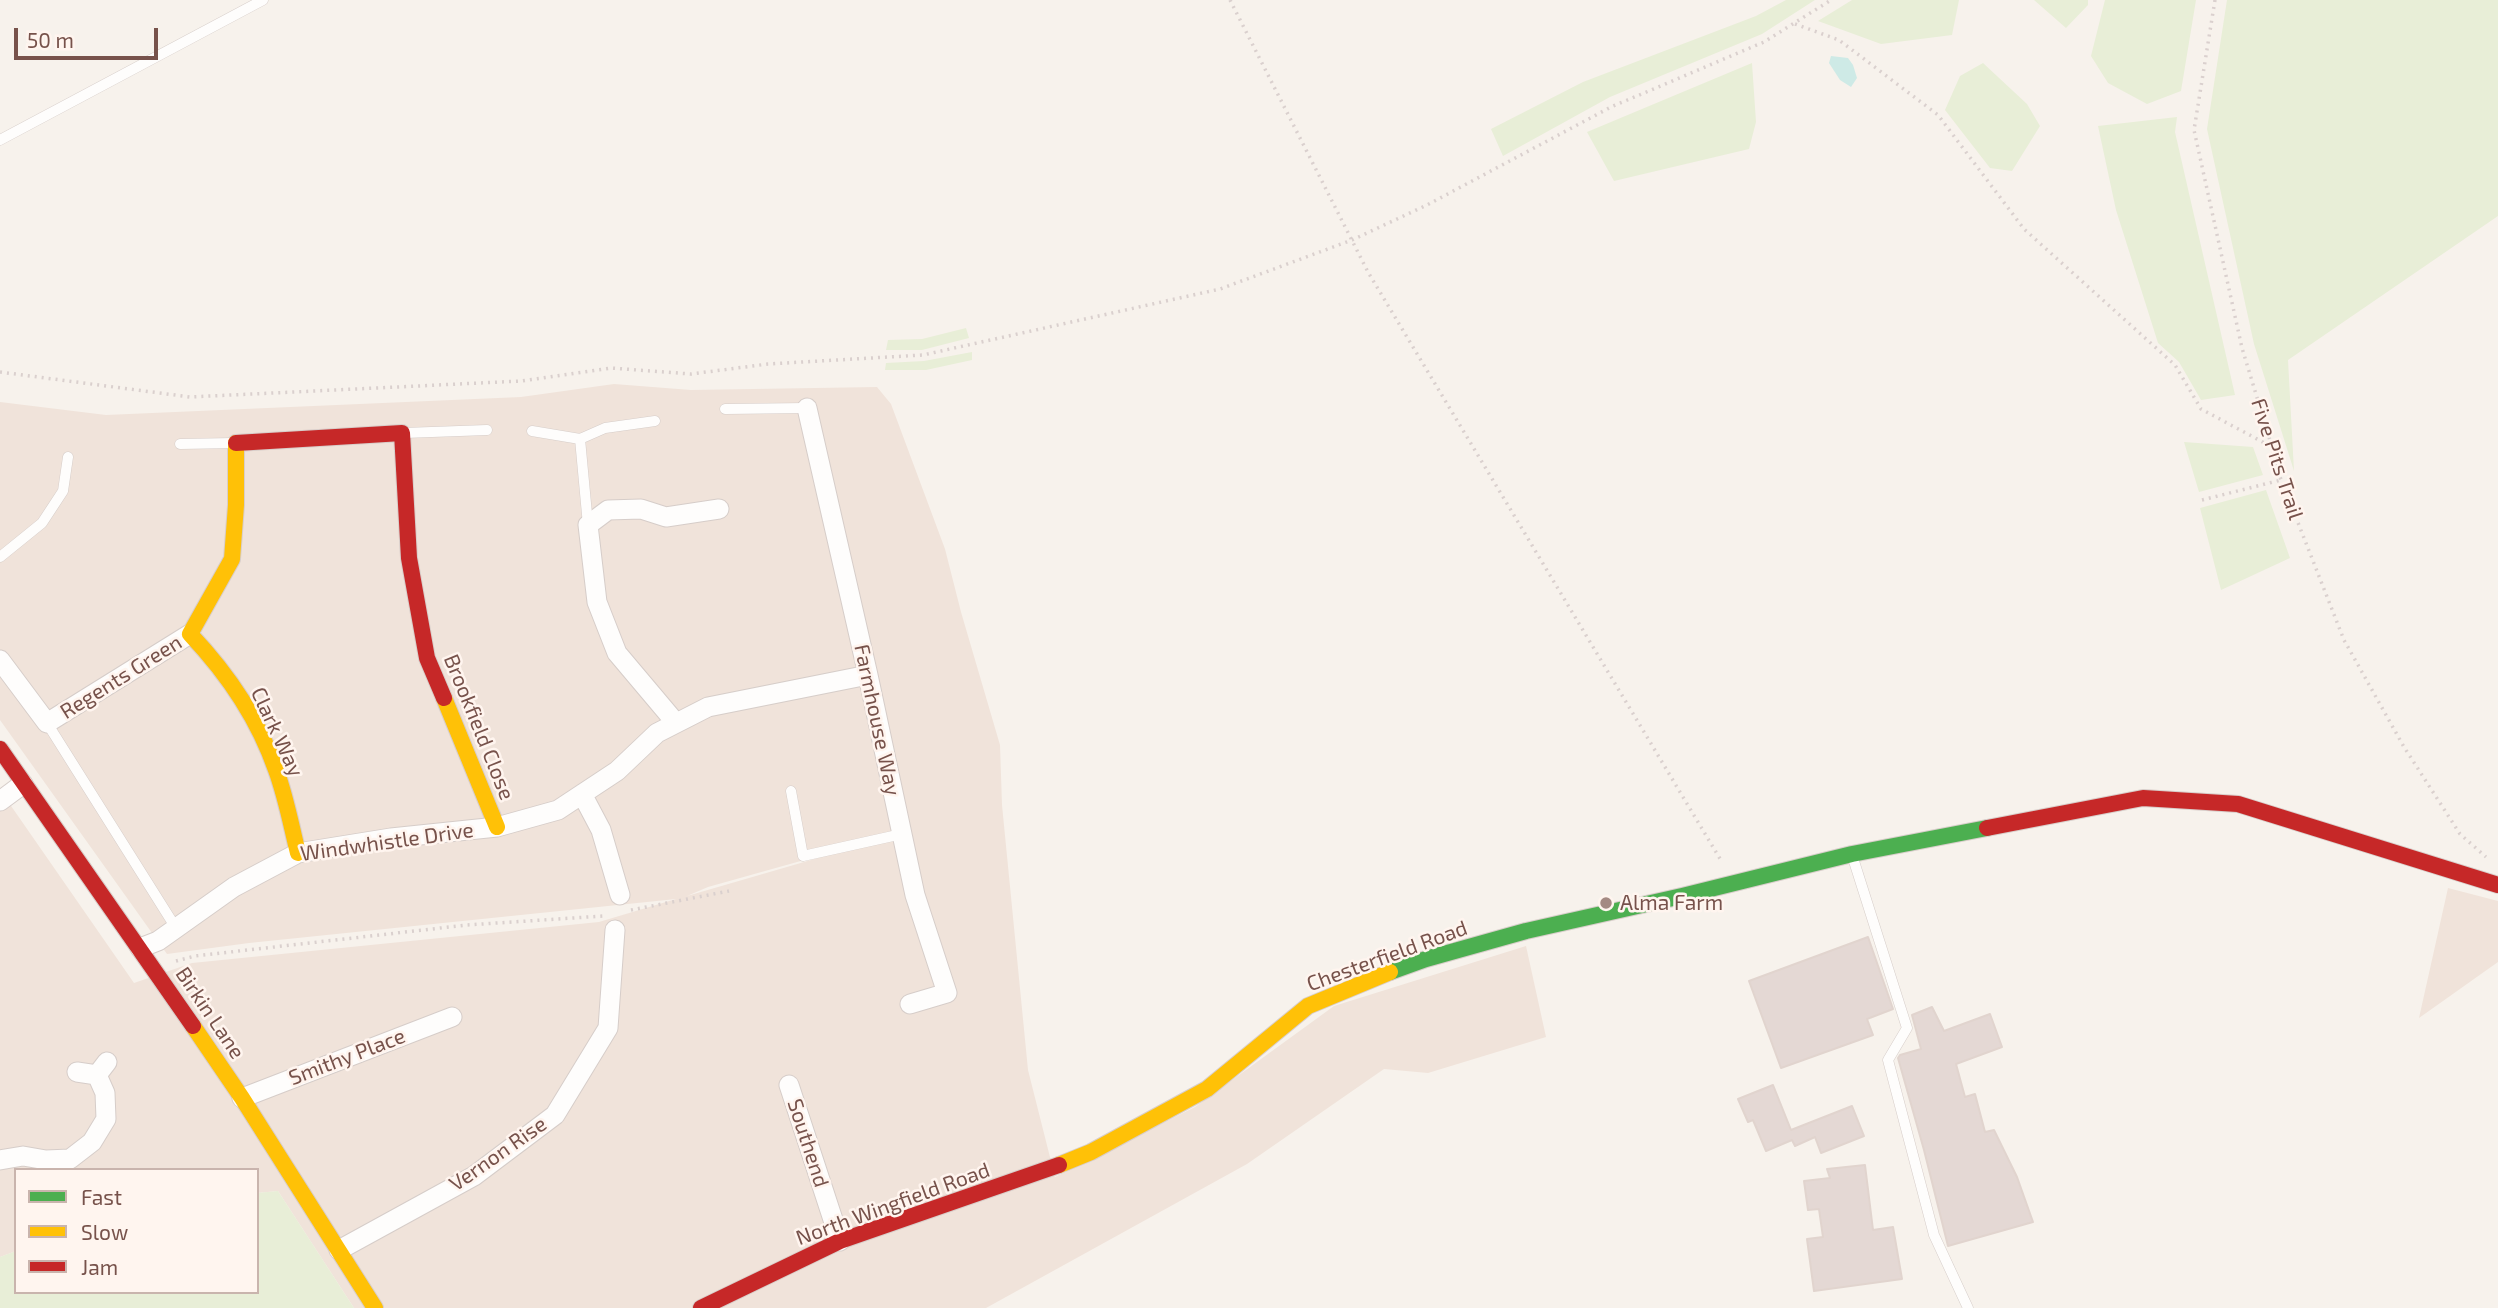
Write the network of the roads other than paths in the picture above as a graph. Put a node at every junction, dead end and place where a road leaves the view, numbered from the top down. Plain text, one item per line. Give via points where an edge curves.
1 (263, 0) edge
2 (0, 140) edge
3 (807, 408) joint
4 (725, 409) dead end
5 (656, 421) dead end
6 (487, 430) dead end
7 (532, 431) dead end
8 (402, 433) junction
9 (580, 439) junction
10 (235, 443) junction
11 (180, 444) dead end
12 (68, 457) dead end
13 (719, 509) dead end
14 (588, 526) junction
15 (0, 557) edge
16 (190, 634) junction
17 (0, 660) edge
18 (868, 676) junction
19 (47, 723) junction
20 (676, 723) junction
21 (0, 749) edge
22 (23, 784) junction
23 (791, 791) dead end
24 (582, 794) junction
25 (0, 801) edge
26 (498, 827) junction
27 (902, 834) junction
28 (298, 853) junction
29 (1852, 854) junction
30 (2498, 885) edge
31 (176, 928) junction
32 (140, 948) junction
33 (910, 1004) dead end
34 (452, 1017) dead end
35 (77, 1072) dead end
36 (789, 1085) dead end
37 (242, 1098) junction
38 (0, 1160) edge
39 (1025, 1178) joint
40 (840, 1241) junction
41 (339, 1250) junction
42 (706, 1307) edge
43 (375, 1308) edge
44 (1968, 1308) edge

1 - 2 lane
3 - 4 lane
3 - 18 street, Farmhouse Way
5 - 9 lane via 605,428
6 - 8 lane
7 - 9 lane
8 - 10 main road
8 - 26 main road, Brookfield Close via 409,558 427,658
9 - 14 lane
10 - 11 lane
10 - 16 main road via 232,559
12 - 15 lane via 63,491 42,523
13 - 14 street via 666,517 640,509 608,510
14 - 20 street via 597,602 617,653
16 - 19 street, Regents Green
16 - 28 main road, Clark Way via 244,703 275,769
17 - 19 street, Regents Green
18 - 20 street, Windwhistle Drive via 708,707
18 - 27 street, Farmhouse Way
19 - 31 lane
20 - 24 street, Windwhistle Drive
21 - 22 main road, Birkin Lane
22 - 25 street
22 - 32 main road, Birkin Lane
23 - 27 lane via 803,856
24 - 26 street, Windwhistle Drive via 558,810
24 - 41 street, Vernon Rise via 601,831 616,913 608,1028 555,1115 474,1176
26 - 28 street, Windwhistle Drive
27 - 33 street, Farmhouse Way via 915,895 947,993
28 - 31 street, Windwhistle Drive via 234,887
29 - 30 main road, Chesterfield Road via 2143,798 2238,804
29 - 39 main road, Chesterfield Road via 1526,931 1426,959 1351,987 1308,1006 1207,1089 1168,1112 1091,1152
29 - 44 lane via 1907,1028 1888,1060 1934,1235
31 - 32 street, Windwhistle Drive
32 - 37 main road, Birkin Lane
34 - 37 street, Smithy Place
35 - 38 street via 102,1069 106,1119 92,1142 70,1159 23,1156
36 - 40 street, Southend
37 - 41 main road, Birkin Lane
39 - 40 main road, North Wingfield Road
40 - 42 main road, North Wingfield Road
41 - 43 main road, Birkin Lane

